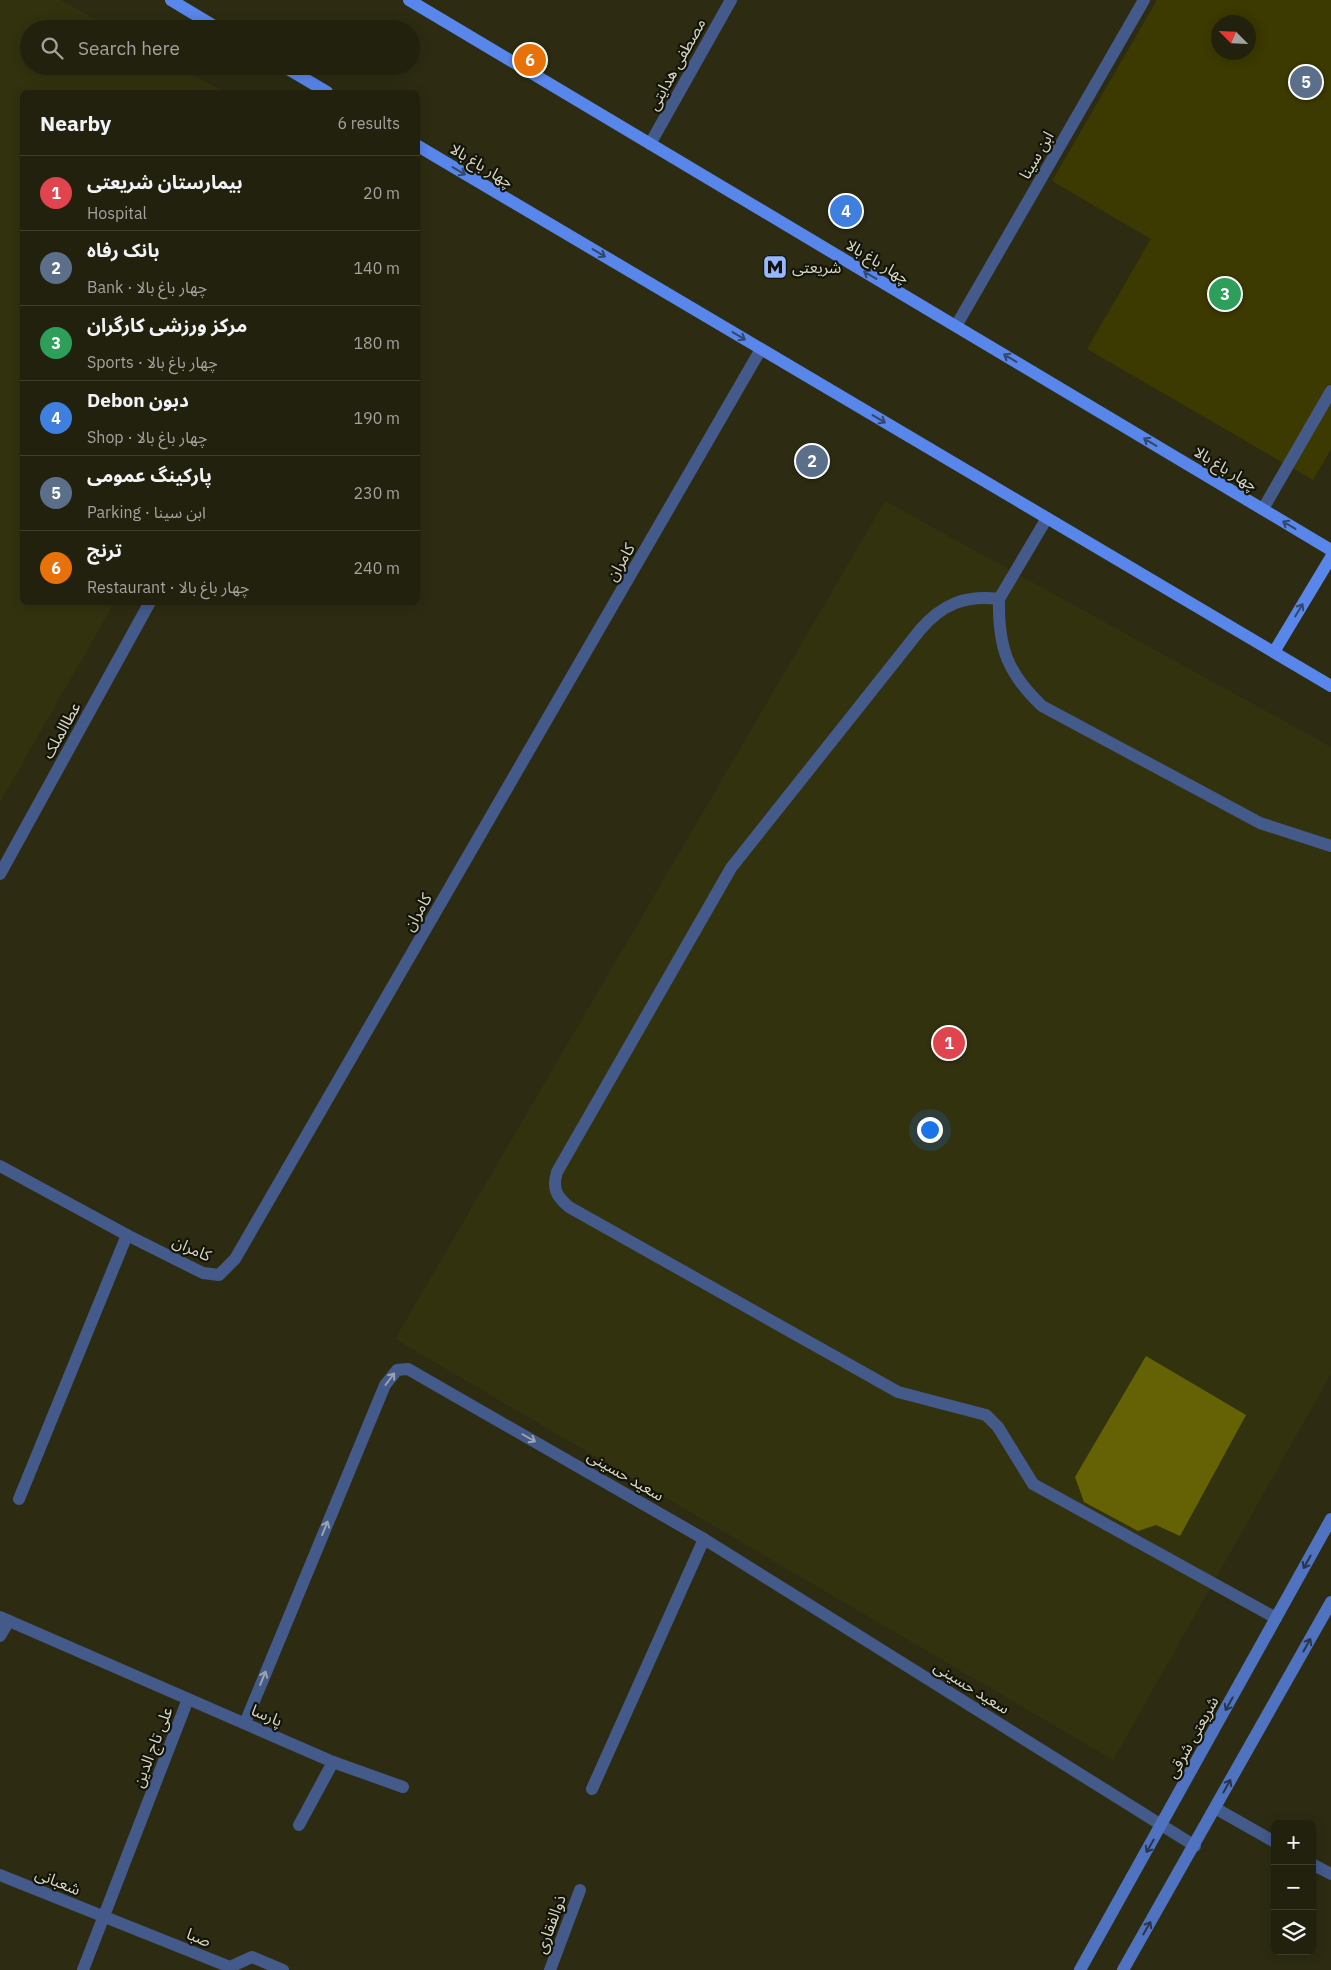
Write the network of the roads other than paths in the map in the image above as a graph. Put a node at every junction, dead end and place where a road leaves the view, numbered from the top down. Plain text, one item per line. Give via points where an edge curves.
1 (171, 0) edge
2 (409, 0) edge
3 (731, 0) edge
4 (1144, 0) edge
5 (204, 20) edge
6 (298, 75) edge
7 (324, 90) edge
8 (650, 144) junction
9 (420, 147) edge
10 (956, 326) junction
11 (761, 349) junction
12 (1331, 391) edge
13 (1264, 509) junction
14 (1047, 518) junction
15 (1331, 550) edge
16 (1331, 557) edge
17 (999, 599) junction
18 (148, 605) edge
19 (1274, 652) junction
20 (1331, 686) edge
21 (1331, 846) edge
22 (0, 874) edge
23 (0, 1166) edge
24 (126, 1235) junction
25 (19, 1499) dead end
26 (1331, 1519) edge
27 (704, 1539) junction
28 (1331, 1602) edge
29 (1276, 1618) junction
30 (5, 1619) edge
31 (0, 1636) edge
32 (188, 1699) junction
33 (245, 1723) junction
34 (333, 1762) junction
35 (403, 1787) dead end
36 (592, 1789) dead end
37 (1215, 1808) junction
38 (299, 1825) dead end
39 (1162, 1826) junction
40 (1271, 1840) edge
41 (1195, 1846) junction
42 (1314, 1865) edge
43 (1331, 1874) edge
44 (0, 1875) edge
45 (580, 1890) dead end
46 (103, 1917) junction
47 (82, 1970) edge
48 (282, 1970) edge
49 (550, 1970) edge
50 (1080, 1970) edge
51 (1123, 1970) edge

1 - 5 main road
2 - 8 main road, چهار باغ بالا
3 - 8 street, مصطفی هدایتی
4 - 10 street, ابن سینا
6 - 7 main road
10 -> 8 main road, چهار باغ بالا
9 -> 11 main road, چهار باغ بالا
13 -> 10 main road, چهار باغ بالا
11 -> 14 main road, چهار باغ بالا
11 - 24 street, کامران via 235,1259 219,1275 203,1273
12 - 13 street
15 -> 13 main road, چهار باغ بالا
14 - 17 street
14 - 19 main road, چهار باغ بالا
19 -> 16 main road
17 - 21 street via 998,623 1007,660 1015,676 1042,706 1260,823
17 - 29 street via 958,600 930,618 732,868 557,1172 555,1192 569,1207 898,1392 986,1415 998,1427 1033,1484
18 - 22 street, عطاالملک
19 - 20 main road, چهار باغ بالا
23 - 24 street, کامران
24 - 25 street
26 -> 29 main road, شریعتی شرقی
33 -> 27 street, سعید حسینی via 385,1385 397,1370 408,1368
27 - 36 street
27 - 39 street, سعید حسینی
37 -> 28 main road
29 -> 39 main road, شریعتی شرقی
30 - 31 street
30 - 32 street, علی تاج الدین
32 - 33 street, پارسا
32 - 46 street, علی تاج الدین
33 - 34 street, پارسا
34 - 35 street, پارسا
34 - 38 street
37 - 40 street
37 - 41 main road
39 - 41 street, سعید حسینی
39 -> 50 main road, شریعتی شرقی
51 -> 41 main road
42 - 43 street
44 - 46 street, شعبانی
45 - 49 street, ذوالفقاری
46 - 47 street, علی تاج الدین
46 - 48 street, صبا via 230,1967 252,1957

